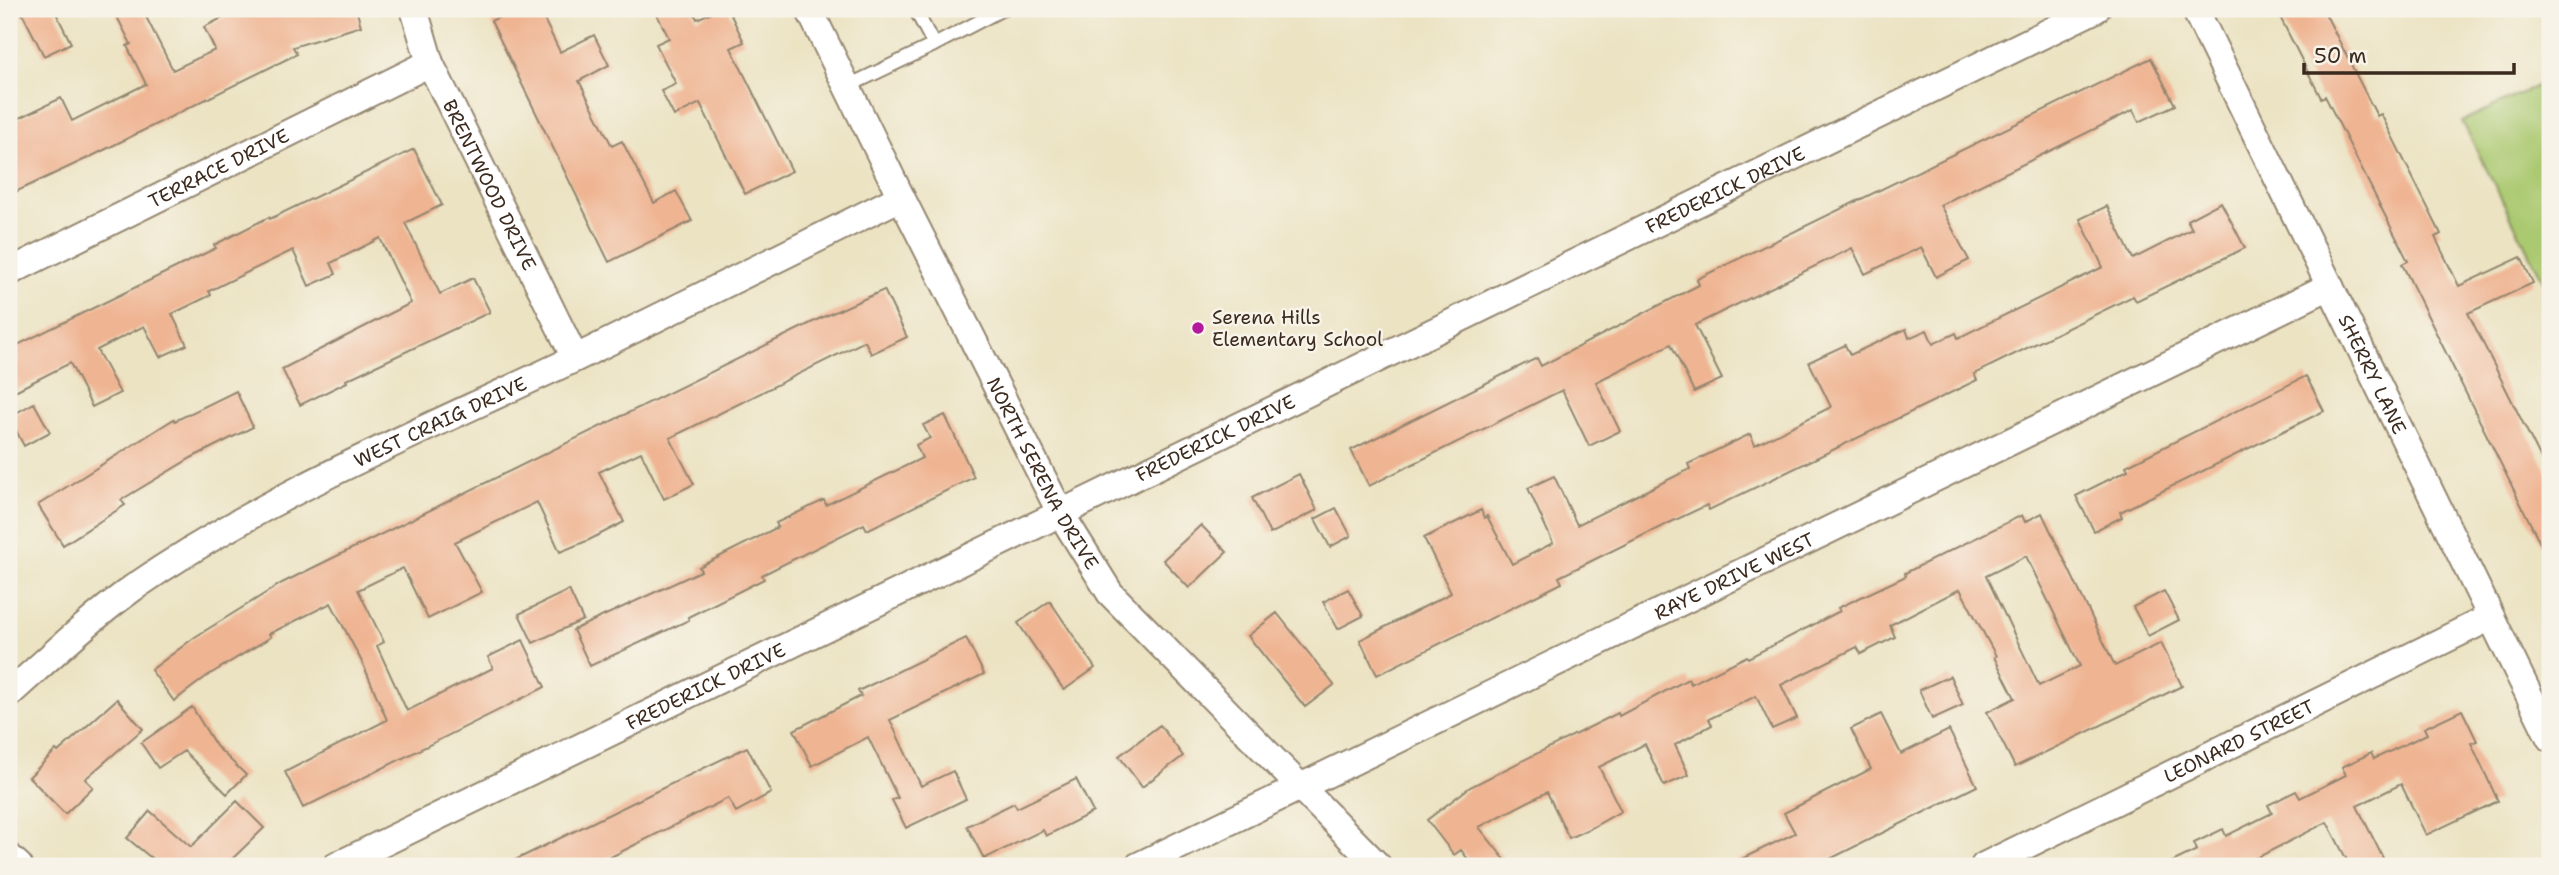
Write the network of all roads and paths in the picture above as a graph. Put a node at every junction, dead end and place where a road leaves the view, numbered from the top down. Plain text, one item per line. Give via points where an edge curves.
1 (414, 9) edge
2 (809, 9) edge
3 (915, 9) edge
4 (1003, 9) edge
5 (2096, 9) edge
6 (2195, 9) edge
7 (934, 45) junction
8 (430, 63) junction
9 (846, 87) junction
10 (901, 197) junction
11 (9, 272) edge
12 (2330, 286) junction
13 (575, 358) junction
14 (1061, 514) junction
15 (2491, 617) junction
16 (9, 695) edge
17 (2550, 738) edge
18 (1299, 787) junction
19 (9, 857) edge
20 (19, 866) edge
21 (336, 866) edge
22 (1138, 866) edge
23 (1378, 866) edge
24 (1984, 866) edge

1 - 8 street, BRENTWOOD DRIVE
2 - 9 street, NORTH SERENA DRIVE
3 - 7 lane
4 - 7 lane
5 - 14 street, FREDERICK DRIVE
6 - 12 street, SHERRY LANE
7 - 9 lane
8 - 11 street, TERRACE DRIVE
8 - 13 street, BRENTWOOD DRIVE
9 - 10 street, NORTH SERENA DRIVE
10 - 13 street, WEST CRAIG DRIVE
10 - 14 street, NORTH SERENA DRIVE
12 - 15 street, SHERRY LANE
12 - 18 street, RAYE DRIVE WEST
13 - 16 street, WEST CRAIG DRIVE via 330,473 202,544 92,619
14 - 18 street, NORTH SERENA DRIVE via 1111,593
14 - 21 street, FREDERICK DRIVE
15 - 17 street, SHERRY LANE
15 - 24 street, LEONARD STREET
18 - 22 street, RAYE DRIVE WEST
18 - 23 street, NORTH SERENA DRIVE
19 - 20 street

